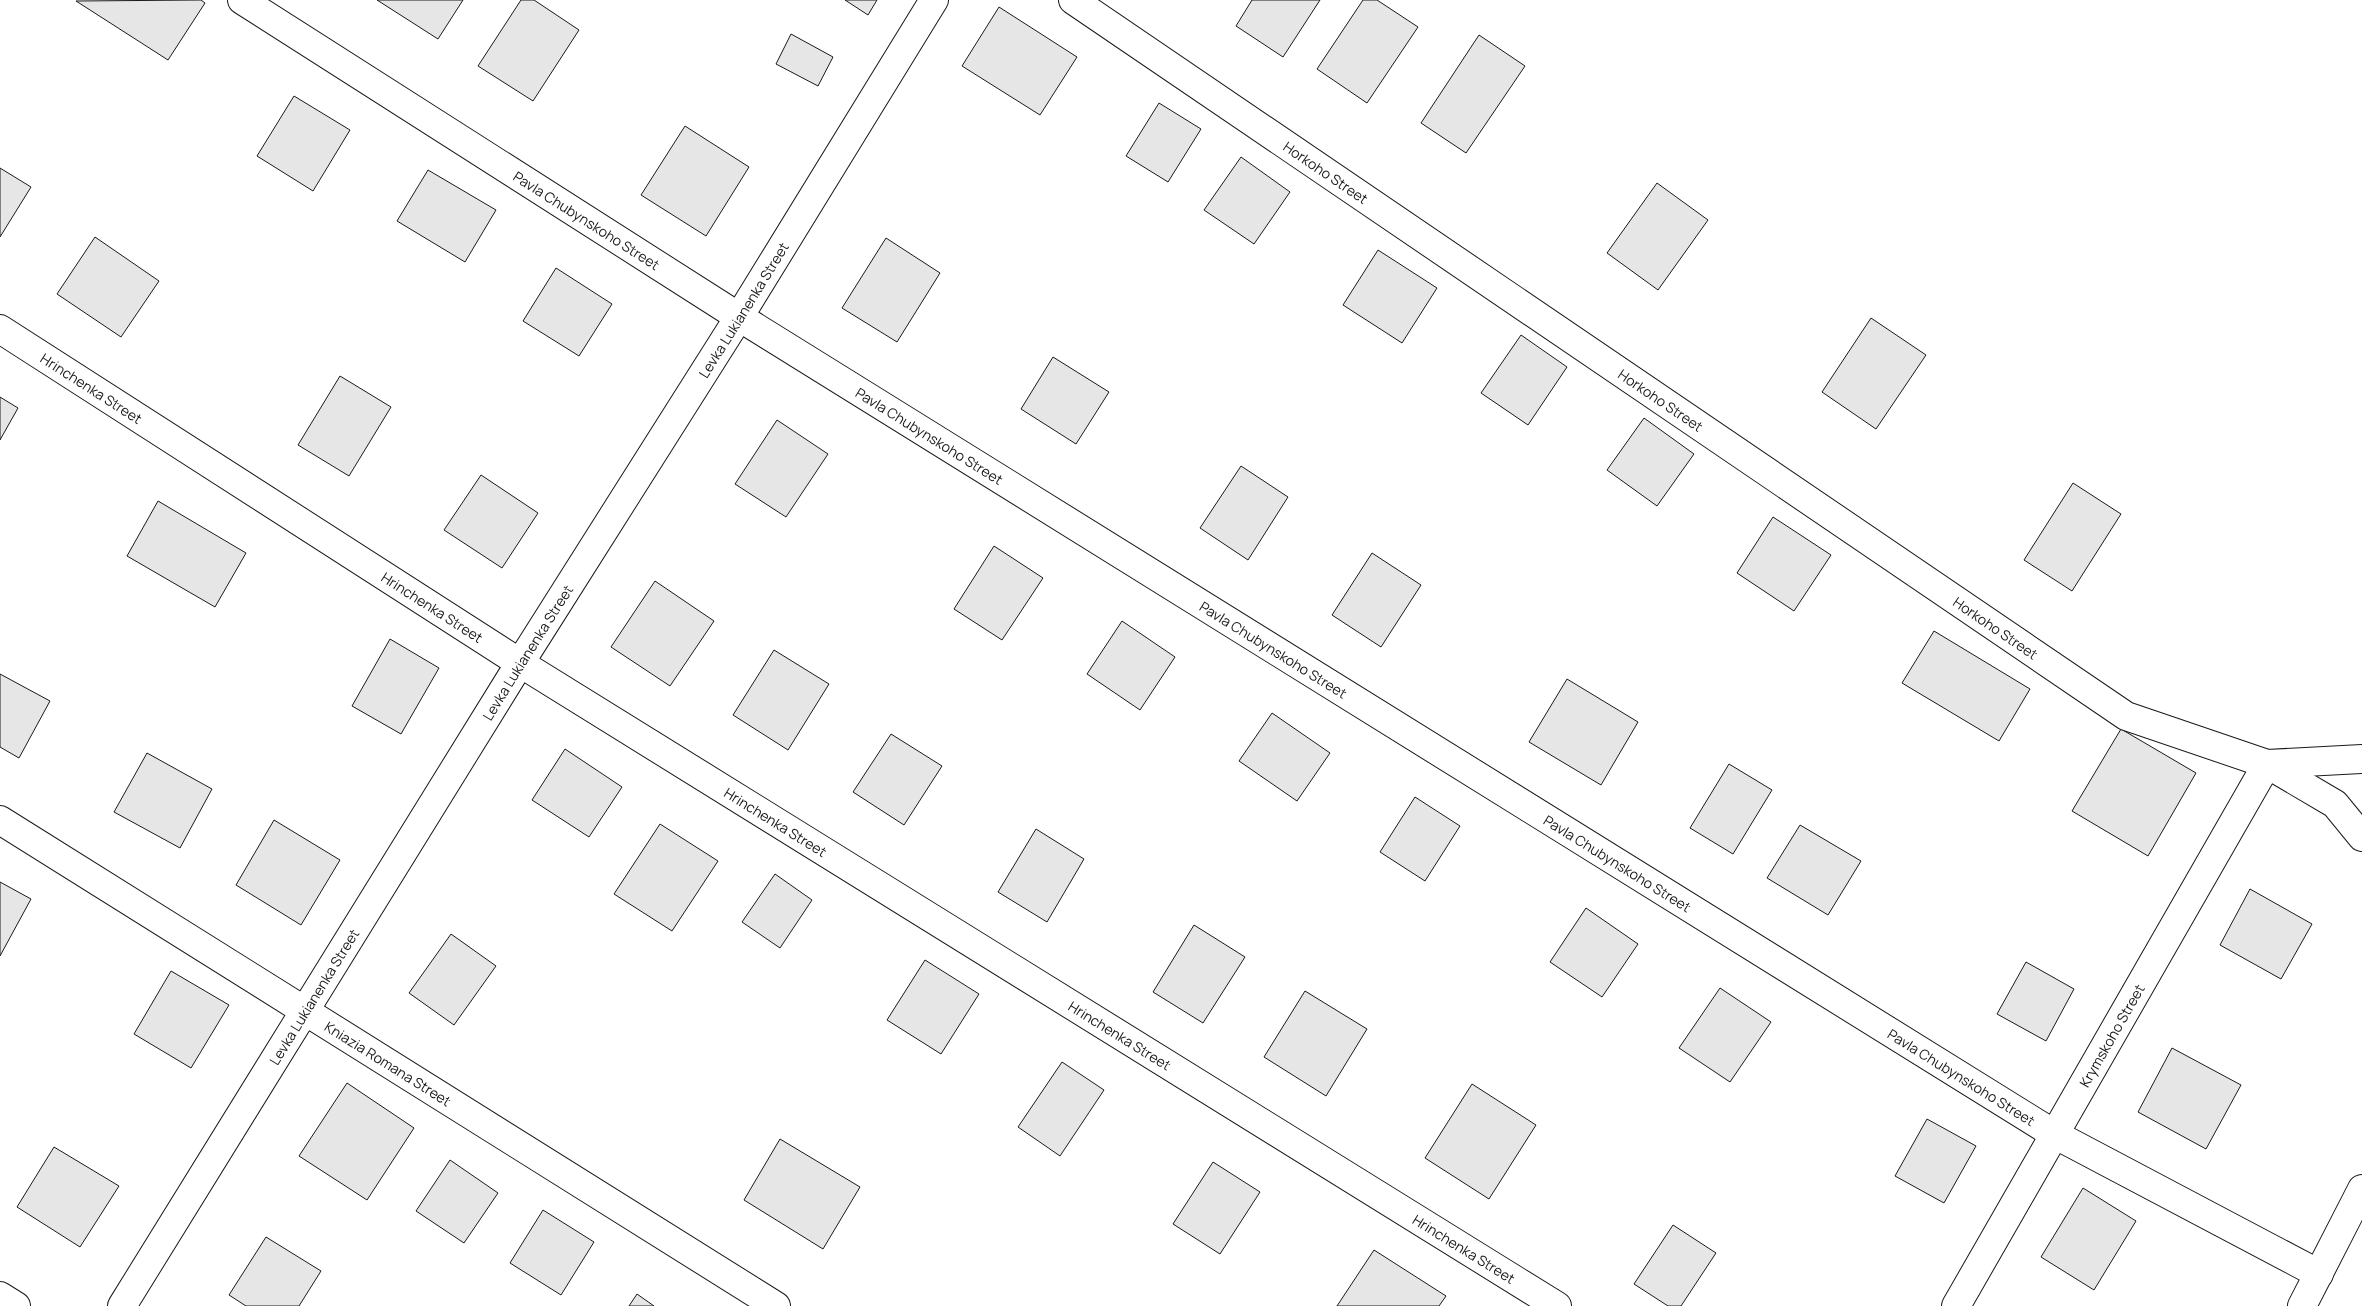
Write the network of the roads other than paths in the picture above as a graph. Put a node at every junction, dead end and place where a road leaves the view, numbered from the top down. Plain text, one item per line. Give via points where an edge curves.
1 (242, 0) edge
2 (934, 0) edge
3 (1073, 0) edge
4 (739, 317) junction
5 (0, 329) edge
6 (520, 663) junction
7 (2362, 759) edge
8 (2267, 764) junction
9 (0, 820) edge
10 (2362, 837) edge
11 (304, 1012) junction
12 (2054, 1134) junction
13 (2362, 1189) edge
14 (2319, 1274) junction
15 (0, 1296) edge
16 (16, 1306) edge
17 (122, 1306) edge
18 (776, 1306) edge
19 (1557, 1306) edge
20 (1956, 1306) edge
21 (2302, 1306) edge

1 - 4 street, Pavla Chubynskoho Street
2 - 4 street, Levka Lukianenka Street
3 - 8 street, Horkoho Street via 2126,716
4 - 6 street, Levka Lukianenka Street
4 - 12 street, Pavla Chubynskoho Street
5 - 6 street, Hrinchenka Street
6 - 11 street, Levka Lukianenka Street
6 - 19 street, Hrinchenka Street
7 - 8 street
8 - 10 street via 2335,804
8 - 12 street, Krymskoho Street
9 - 11 street, Kniazia Romana Street
11 - 17 street, Levka Lukianenka Street
11 - 18 street, Kniazia Romana Street
12 - 14 street, Pavla Chubynskoho Street
12 - 20 street, Krymskoho Street
13 - 14 street
14 - 21 street
15 - 16 street

